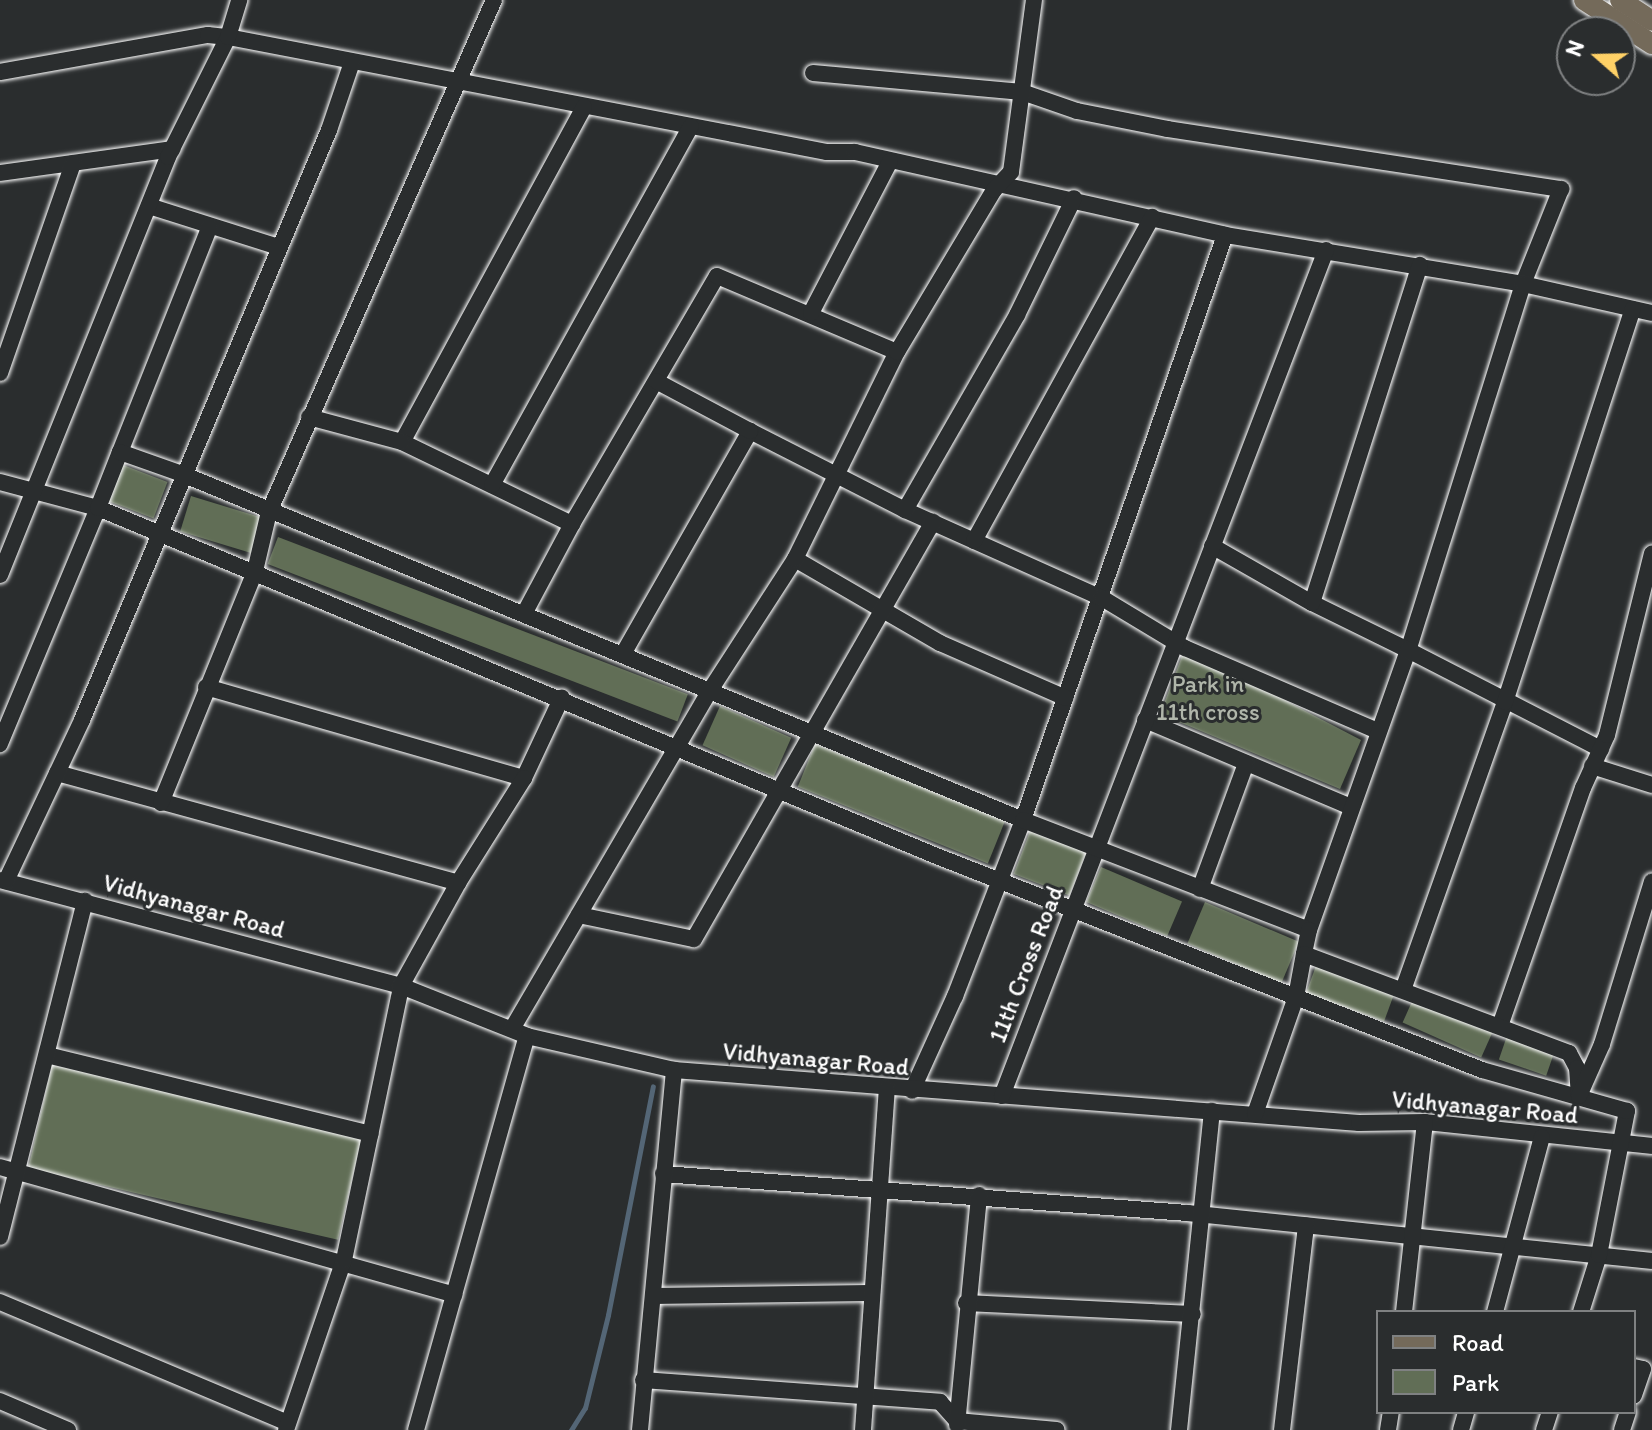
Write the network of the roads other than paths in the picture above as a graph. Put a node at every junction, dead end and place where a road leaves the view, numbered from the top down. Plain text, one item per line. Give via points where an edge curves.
1 (239, 0) edge
2 (494, 0) edge
3 (1034, 0) edge
4 (1620, 0) edge
5 (1589, 1) edge
6 (1652, 21) edge
7 (228, 37) junction
8 (1652, 44) edge
9 (352, 62) junction
10 (0, 72) edge
11 (813, 73) dead end
12 (456, 84) junction
13 (1022, 92) junction
14 (584, 107) junction
15 (691, 126) junction
16 (172, 149) junction
17 (890, 161) junction
18 (73, 163) junction
19 (0, 173) edge
20 (1002, 182) junction
21 (1074, 198) junction
22 (149, 206) junction
23 (1152, 217) junction
24 (210, 226) junction
25 (1225, 235) junction
26 (278, 247) junction
27 (1326, 250) junction
28 (1420, 265) junction
29 (1523, 284) junction
30 (1633, 309) junction
31 (811, 313) junction
32 (1652, 313) edge
33 (897, 352) junction
34 (0, 373) edge
35 (656, 381) junction
36 (309, 417) junction
37 (750, 431) junction
38 (402, 442) junction
39 (120, 452) junction
40 (182, 474) junction
41 (837, 475) junction
42 (0, 482) edge
43 (492, 485) junction
44 (35, 491) junction
45 (98, 508) junction
46 (905, 510) junction
47 (269, 512) junction
48 (933, 522) junction
49 (572, 524) junction
50 (157, 532) junction
51 (974, 541) junction
52 (1212, 546) junction
53 (1652, 553) edge
54 (795, 559) junction
55 (255, 571) junction
56 (0, 575) edge
57 (1102, 598) junction
58 (1312, 603) junction
59 (883, 611) junction
60 (524, 614) junction
61 (1175, 642) junction
62 (1408, 650) junction
63 (623, 654) junction
64 (206, 687) junction
65 (711, 689) junction
66 (562, 697) junction
67 (1066, 698) junction
68 (1505, 702) junction
69 (1145, 720) junction
70 (811, 731) junction
71 (1378, 731) junction
72 (0, 744) edge
73 (679, 745) junction
74 (1601, 749) junction
75 (1246, 763) junction
76 (1592, 766) junction
77 (57, 773) junction
78 (524, 778) junction
79 (1652, 785) edge
80 (777, 788) junction
81 (161, 803) junction
82 (1351, 807) junction
83 (1023, 820) junction
84 (1095, 849) junction
85 (3, 880) edge
86 (997, 880) junction
87 (1652, 881) edge
88 (458, 883) junction
89 (1200, 889) junction
90 (85, 901) junction
91 (1072, 909) junction
92 (579, 915) junction
93 (1309, 930) junction
94 (1304, 954) junction
95 (401, 986) junction
96 (1403, 990) junction
97 (1296, 997) junction
98 (1500, 1026) junction
99 (520, 1033) junction
100 (47, 1055) junction
101 (674, 1070) junction
102 (887, 1089) junction
103 (912, 1091) junction
104 (1002, 1096) junction
105 (1579, 1096) junction
106 (1212, 1111) junction
107 (1255, 1114) junction
108 (1425, 1122) junction
109 (370, 1134) junction
110 (1542, 1137) junction
111 (1623, 1146) junction
112 (1652, 1146) edge
113 (0, 1167) edge
114 (18, 1172) junction
115 (663, 1174) junction
116 (881, 1188) junction
117 (979, 1195) junction
118 (1205, 1215) junction
119 (1306, 1225) junction
120 (1412, 1235) junction
121 (0, 1237) edge
122 (1514, 1245) junction
123 (1599, 1255) junction
124 (344, 1260) junction
125 (1652, 1261) edge
126 (869, 1293) junction
127 (454, 1295) junction
128 (653, 1296) junction
129 (0, 1302) edge
130 (966, 1303) junction
131 (1404, 1310) edge
132 (1496, 1310) edge
133 (1582, 1310) edge
134 (1193, 1314) junction
135 (1643, 1369) edge
136 (643, 1380) junction
137 (1636, 1389) edge
138 (867, 1398) junction
139 (0, 1401) edge
140 (956, 1426) edge
141 (287, 1427) edge
142 (68, 1430) edge
143 (416, 1430) edge
144 (640, 1430) edge
145 (863, 1430) edge
146 (1057, 1430) edge
147 (1179, 1430) edge
148 (1282, 1430) edge

1 - 7 street
2 - 12 street
3 - 13 street
4 - 6 main road
5 - 8 main road
7 - 9 street
7 - 10 street via 208,35
7 - 16 street
9 - 12 street
9 - 26 street
11 - 13 street
12 - 14 street
12 - 36 street
13 - 20 street via 1011,172
13 - 29 street via 1077,111 1168,129 1561,189
14 - 15 street
14 - 38 street
15 - 17 street
15 - 43 street
16 - 18 street
16 - 22 street
17 - 20 street
17 - 31 street
18 - 19 street
18 - 34 street
20 - 21 street
20 - 33 street
21 - 23 street
21 - 46 street via 1017,315
22 - 24 street
22 - 44 street
23 - 25 street
23 - 51 street via 1050,412
24 - 26 street
24 - 39 street
25 - 27 street
25 - 57 street
26 - 40 street
27 - 28 street
27 - 52 street, 11th Cross Road
28 - 29 street
28 - 58 street
29 - 30 street
29 - 62 street
30 - 32 street
30 - 68 street
31 - 33 street
31 - 35 street via 717,276
33 - 41 street
35 - 37 street
35 - 49 street
36 - 38 street
36 - 47 street
37 - 41 street
37 - 63 street
38 - 43 street
39 - 40 street
39 - 45 street
40 - 47 street
40 - 50 street
41 - 46 street
41 - 54 street
42 - 44 street
43 - 49 street
44 - 45 street
44 - 56 street
45 - 50 street
45 - 72 street
46 - 48 street
47 - 55 street
47 - 60 street
48 - 51 street
48 - 59 street
49 - 60 street
50 - 55 street
50 - 77 street
51 - 57 street
52 - 58 street
52 - 61 street, 11th Cross Road
53 - 74 street
54 - 59 street
54 - 65 street
55 - 64 street
55 - 66 street
57 - 61 street
57 - 67 street
58 - 62 street
59 - 67 street via 940,643
59 - 70 street
60 - 63 street
61 - 69 street, 11th Cross Road
61 - 71 street
62 - 68 street
62 - 71 street
63 - 65 street
64 - 78 street
64 - 81 street
65 - 70 street
65 - 73 street
66 - 73 street
66 - 78 street
67 - 83 street
68 - 74 street
68 - 96 street
69 - 75 street
69 - 84 street, 11th Cross Road
70 - 80 street
70 - 83 street
71 - 82 street
73 - 80 street
73 - 92 street
74 - 76 street
75 - 82 street
75 - 89 street
76 - 79 street
76 - 98 street
77 - 81 street
77 - 85 street
78 - 88 street
80 - 86 street
80 - 92 street via 694,939
81 - 88 street
82 - 93 street
83 - 84 street
83 - 86 street
84 - 89 street
84 - 91 street, 11th Cross Road
85 - 90 street, Vidhyanagar Road
86 - 91 street
86 - 103 street via 955,996
87 - 105 street via 1602,1044
88 - 95 street
89 - 93 street
90 - 95 street, Vidhyanagar Road
90 - 100 street
91 - 97 street
91 - 104 street, 11th Cross Road
92 - 99 street
93 - 94 street
94 - 96 street
94 - 97 street
95 - 99 street, Vidhyanagar Road
95 - 109 street
96 - 98 street
97 - 105 street via 1482,1070
97 - 107 street
98 - 105 street via 1569,1053 1577,1068
99 - 101 street, Vidhyanagar Road
99 - 127 street
100 - 109 street
100 - 114 street
101 - 102 street, Vidhyanagar Road
101 - 115 street
102 - 103 street, Vidhyanagar Road
102 - 116 street
103 - 104 street, Vidhyanagar Road
104 - 106 street, Vidhyanagar Road
105 - 111 street via 1627,1111
106 - 107 street, Vidhyanagar Road
106 - 118 street
107 - 108 street, Vidhyanagar Road via 1359,1123
108 - 110 street, Vidhyanagar Road
108 - 120 street
109 - 124 street
110 - 111 street, Vidhyanagar Road
110 - 122 street
111 - 112 street, Vidhyanagar Road
111 - 123 street
113 - 114 street
114 - 121 street
114 - 124 street
115 - 116 street
115 - 128 street
116 - 117 street
116 - 126 street
117 - 118 street
117 - 130 street
118 - 119 street
118 - 134 street
119 - 120 street
119 - 148 street
120 - 122 street
120 - 131 street
122 - 123 street
122 - 132 street
123 - 125 street
123 - 133 street
124 - 127 street
124 - 141 street
126 - 128 street
126 - 138 street
127 - 143 street
128 - 136 street
129 - 141 street
130 - 134 street
130 - 140 street
134 - 147 street
135 - 137 street
136 - 138 street
136 - 144 street
138 - 140 street via 940,1402
138 - 145 street
139 - 142 street
140 - 146 street

